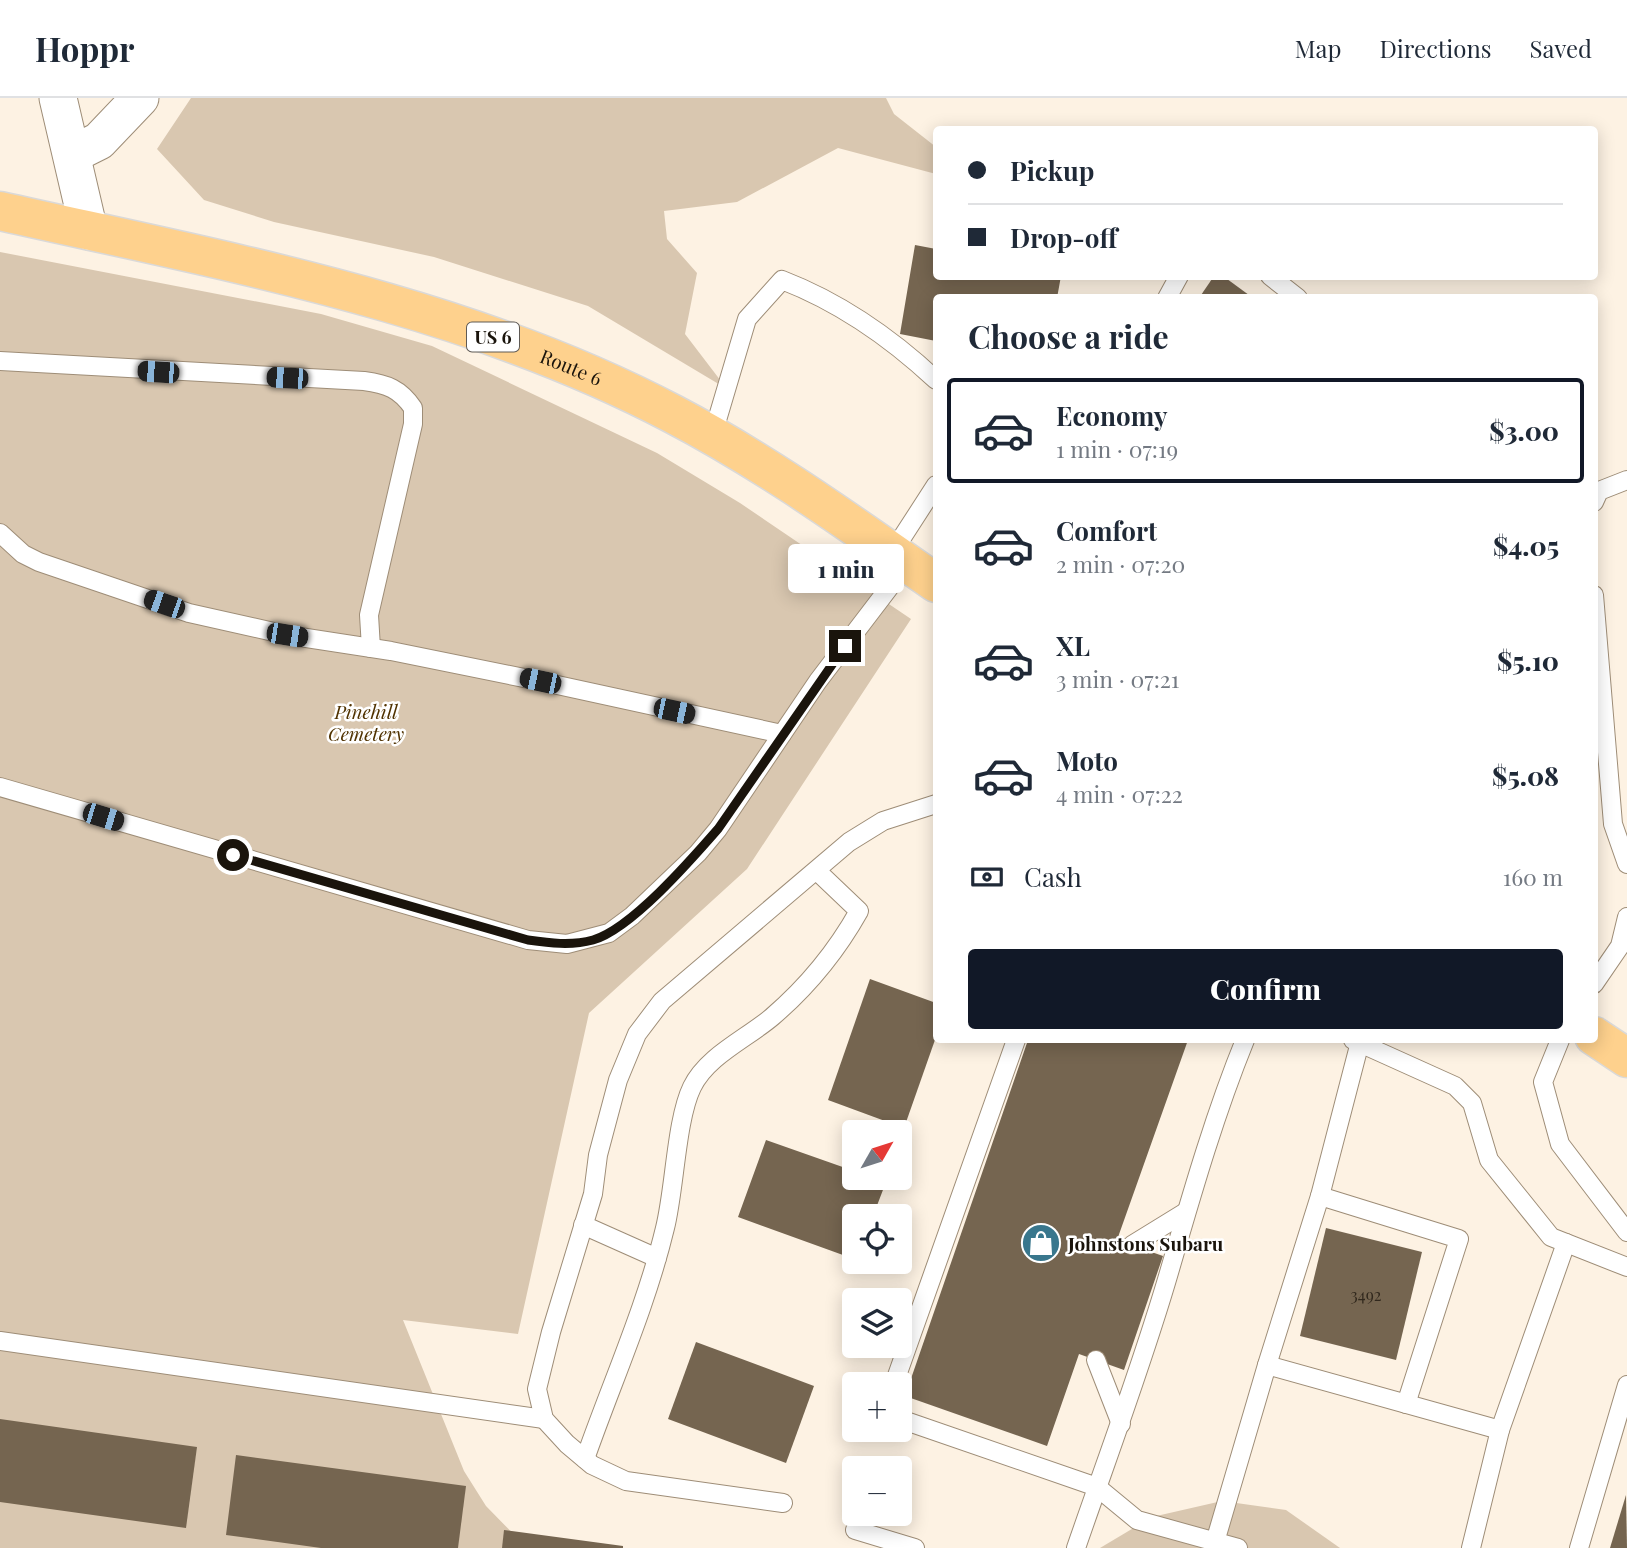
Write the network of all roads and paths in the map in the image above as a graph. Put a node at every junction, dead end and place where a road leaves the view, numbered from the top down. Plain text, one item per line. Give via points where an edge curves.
1 (58, 98) edge
2 (139, 98) edge
3 (73, 154) junction
4 (0, 211) edge
5 (89, 231) junction
6 (1275, 280) edge
7 (1293, 294) edge
8 (0, 361) edge
9 (933, 377) edge
10 (712, 437) junction
11 (1627, 480) edge
12 (1598, 493) edge
13 (933, 495) edge
14 (0, 533) edge
15 (912, 566) edge
16 (1598, 643) edge
17 (371, 648) junction
18 (782, 734) junction
19 (0, 786) edge
20 (933, 805) edge
21 (1627, 864) edge
22 (817, 871) junction
23 (1627, 917) edge
24 (1598, 978) edge
25 (1598, 1039) edge
26 (1015, 1043) edge
27 (1244, 1043) edge
28 (1356, 1043) edge
29 (1360, 1043) edge
30 (1559, 1043) edge
31 (1627, 1058) edge
32 (1320, 1196) junction
33 (1184, 1213) junction
34 (583, 1225) junction
35 (1627, 1232) edge
36 (1566, 1243) junction
37 (1132, 1245) dead end
38 (657, 1258) junction
39 (1627, 1267) edge
40 (0, 1341) edge
41 (1096, 1360) dead end
42 (1267, 1365) junction
43 (898, 1372) edge
44 (1627, 1385) edge
45 (1406, 1404) junction
46 (544, 1419) junction
47 (912, 1423) edge
48 (1121, 1424) junction
49 (1500, 1430) junction
50 (585, 1459) junction
51 (1097, 1488) junction
52 (783, 1503) dead end
53 (855, 1530) dead end
54 (1215, 1542) junction
55 (915, 1548) edge
56 (1076, 1548) edge
57 (1238, 1548) edge
58 (1471, 1548) edge
59 (1579, 1548) edge

1 - 3 street
2 - 3 street via 99,141
3 - 5 street
4 - 5 main road, Route 6 / US 6
5 - 10 main road, Route 6 / US 6 via 329,286 441,317 547,357
6 - 7 lane
8 - 17 lane via 364,381 387,384 397,391 413,408 413,424 369,615
9 - 10 lane via 909,355 821,295 782,279 747,319
10 - 15 main road, Route 6 / US 6
11 - 12 lane
13 - 15 lane
14 - 17 lane via 39,562 189,613
15 - 18 lane via 818,681
16 - 21 lane via 1613,824
17 - 18 lane
18 - 19 lane via 698,853 609,933 568,944 528,940
20 - 22 lane via 884,821 849,842
22 - 34 lane via 662,1001 637,1034 618,1080
22 - 38 lane via 859,911 840,945 812,978 772,1017 703,1070 693,1086
23 - 24 lane via 1620,946
25 - 31 main road
26 - 43 lane
27 - 33 lane
28 - 32 lane
29 - 36 lane via 1455,1086 1472,1103 1489,1160 1551,1237
30 - 35 lane via 1543,1082 1560,1144
32 - 42 lane
32 - 45 lane via 1459,1239
33 - 37 lane
33 - 48 lane
34 - 38 lane
34 - 46 lane via 537,1389
36 - 39 lane
36 - 49 lane
38 - 50 lane
40 - 46 lane
41 - 48 lane
42 - 45 lane
42 - 54 lane
44 - 59 lane
45 - 49 lane
46 - 50 lane
47 - 51 lane
48 - 51 lane
49 - 58 lane
50 - 52 lane via 626,1481
51 - 54 lane via 1137,1520
51 - 56 lane
53 - 55 lane
54 - 57 lane

